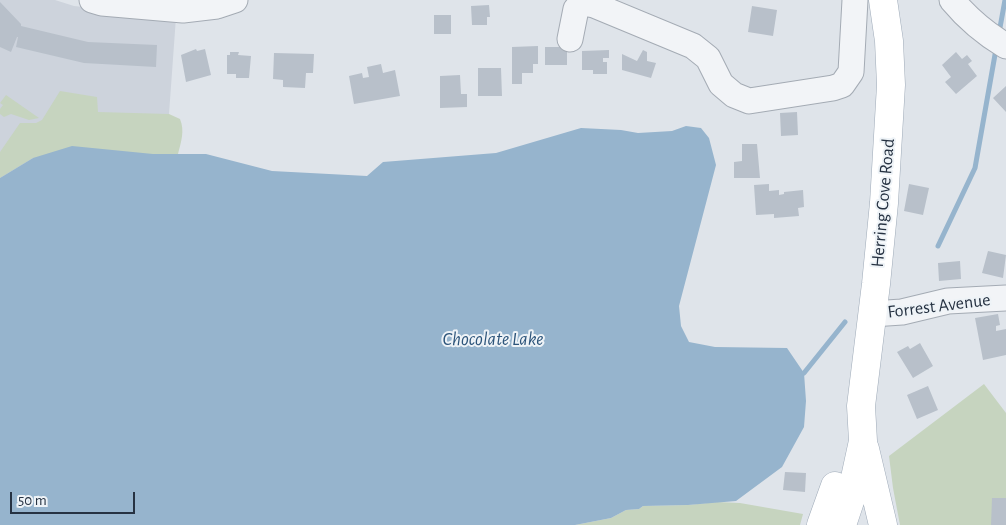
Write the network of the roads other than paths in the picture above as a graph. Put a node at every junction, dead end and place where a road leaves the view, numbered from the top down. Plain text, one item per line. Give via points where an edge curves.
1 (92, 0) edge
2 (234, 0) edge
3 (855, 0) edge
4 (883, 0) edge
5 (952, 0) edge
6 (570, 38) dead end
7 (1000, 42) edge
8 (1006, 298) edge
9 (872, 314) junction
10 (861, 406) junction
11 (863, 442) junction
12 (834, 524) edge
13 (883, 525) edge

1 - 2 street via 183,10 217,6
3 - 6 street via 851,72 842,85 749,101 734,95 721,84 708,58 693,46 594,5 584,3 576,9
4 - 9 main road, Herring Cove Road via 891,85 884,203
5 - 7 street via 962,13
8 - 9 street, Forrest Avenue via 948,301 902,312
9 - 10 main road, Herring Cove Road
10 - 11 main road, Herring Cove Road
10 - 12 main road, Herring Cove Road via 846,444
11 - 12 main road, Herring Cove Road via 850,501
11 - 13 main road

